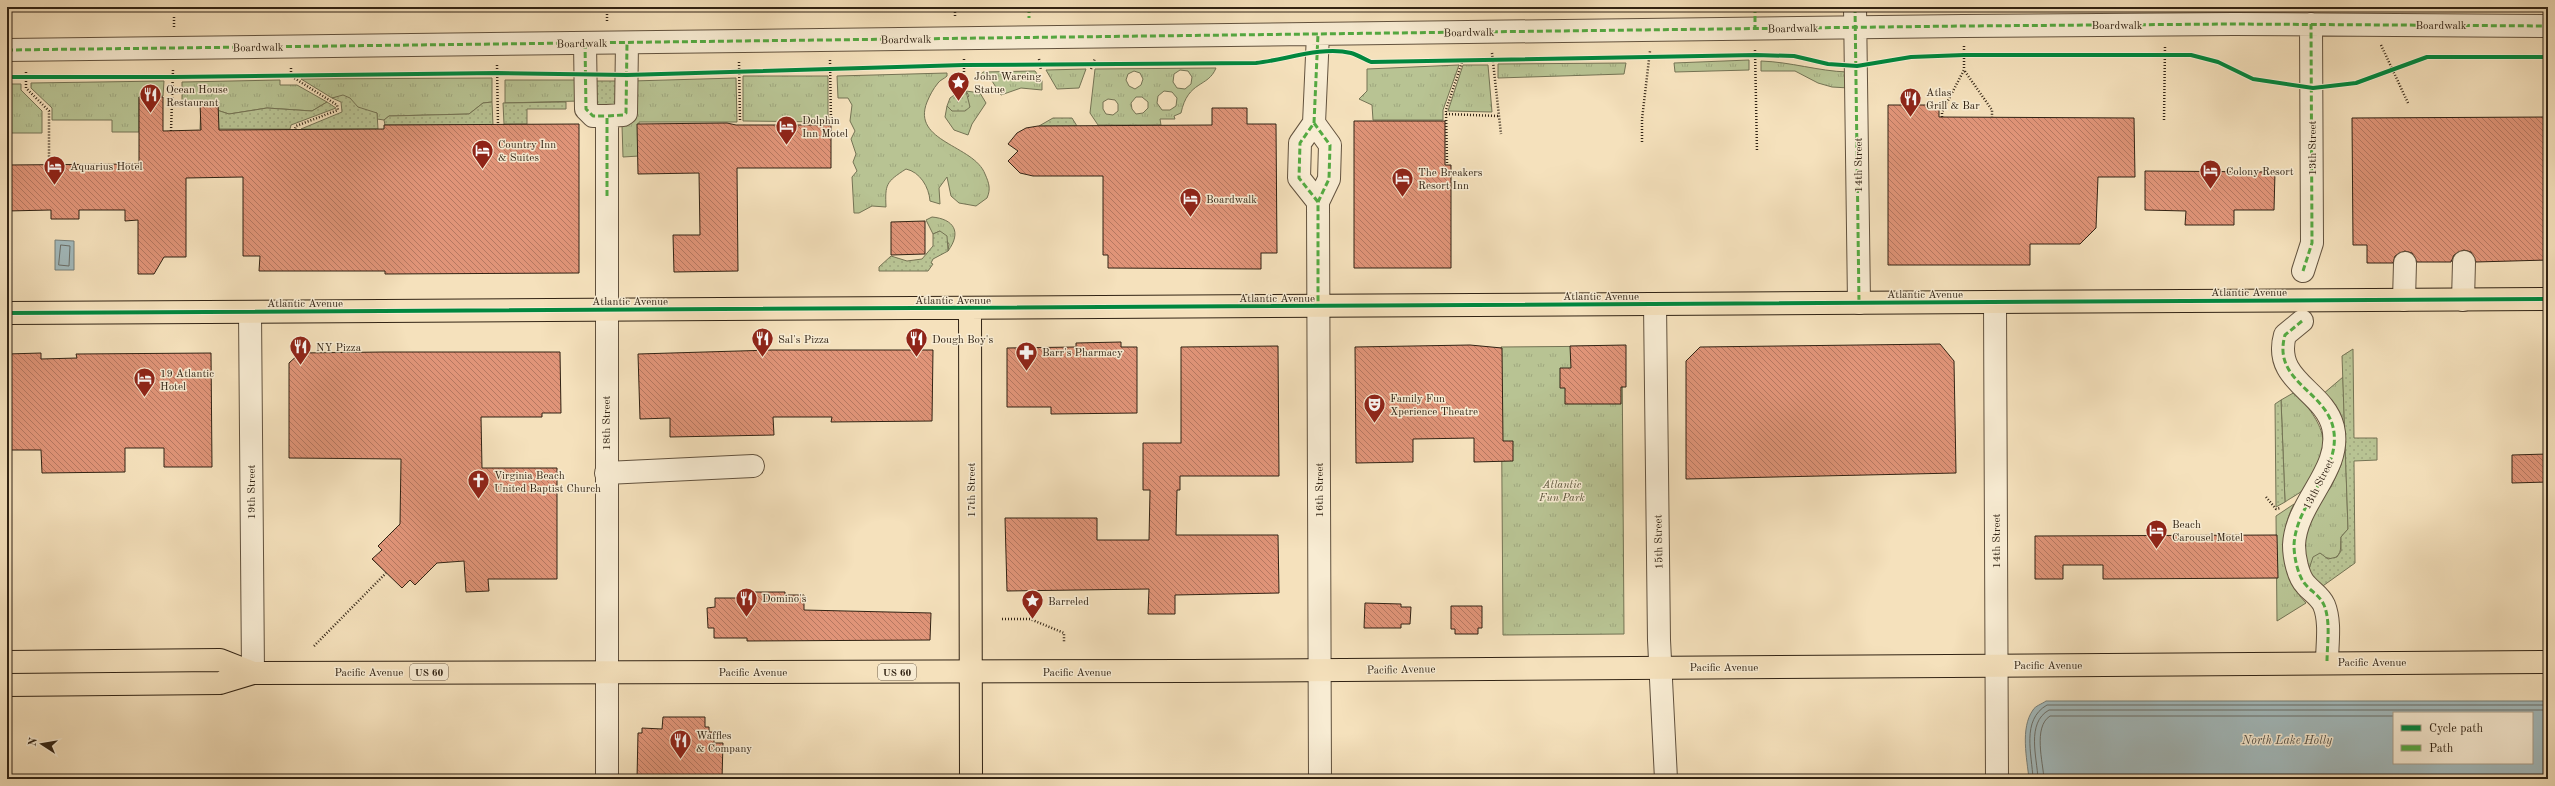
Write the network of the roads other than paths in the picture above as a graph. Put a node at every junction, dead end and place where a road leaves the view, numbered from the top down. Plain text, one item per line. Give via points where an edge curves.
1 (1855, 17) edge
2 (2311, 24) junction
3 (2548, 26) edge
4 (1318, 34) junction
5 (585, 43) junction
6 (627, 43) junction
7 (16, 50) edge
8 (607, 116) junction
9 (1314, 123) junction
10 (1318, 202) junction
11 (2405, 262) dead end
12 (2464, 262) dead end
13 (2303, 271) dead end
14 (2404, 300) junction
15 (2463, 300) junction
16 (2548, 300) edge
17 (1995, 302) junction
18 (1859, 303) junction
19 (1655, 304) junction
20 (1318, 307) junction
21 (970, 308) junction
22 (606, 310) junction
23 (250, 312) junction
24 (7, 313) edge
25 (2302, 321) dead end
26 (753, 466) dead end
27 (606, 473) junction
28 (7, 662) edge
29 (2327, 662) junction
30 (2548, 662) edge
31 (1996, 665) junction
32 (1660, 667) junction
33 (1319, 670) junction
34 (606, 672) junction
35 (971, 672) junction
36 (253, 673) junction
37 (7, 685) edge
38 (607, 779) edge
39 (971, 779) edge
40 (1320, 779) edge
41 (1666, 779) edge
42 (1997, 779) edge

1 - 2 street, Boardwalk via 2165,24
1 - 4 street, Boardwalk via 1755,28
1 - 18 street, 14th Street
2 - 3 street, Boardwalk
2 - 13 street, 13th Street via 2312,243
4 - 6 street, Boardwalk
4 - 9 street
5 - 6 street, Boardwalk
5 - 7 street, Boardwalk
5 - 8 street via 586,110 593,116
6 - 8 street via 626,113
8 - 22 street, 18th Street
9 - 10 street, 16th Street via 1330,145 1330,179
9 - 10 street via 1300,143 1299,178
10 - 20 street, 16th Street
11 - 14 street
12 - 15 street
14 - 15 main road, Atlantic Avenue
14 - 17 main road, Atlantic Avenue
15 - 16 main road, Atlantic Avenue
17 - 18 main road, Atlantic Avenue
17 - 31 street, 14th Street
18 - 19 main road, Atlantic Avenue
19 - 20 main road, Atlantic Avenue
19 - 32 street, 15th Street
20 - 21 main road, Atlantic Avenue
20 - 33 street, 16th Street
21 - 22 main road, Atlantic Avenue
21 - 35 main road, 17th Street
22 - 23 main road, Atlantic Avenue
22 - 27 street, 18th Street
23 - 24 main road, Atlantic Avenue
23 - 36 street, 19th Street
25 - 29 street, 13th Street via 2284,336 2284,362 2292,376 2323,407 2332,426 2335,444 2332,458 2308,500 2294,545 2301,579 2318,597 2327,614
26 - 27 street
27 - 34 street, 18th Street
28 - 36 main road, Pacific Avenue / US 60 via 220,660
29 - 30 main road, Pacific Avenue
29 - 31 main road, Pacific Avenue
31 - 32 main road, Pacific Avenue
31 - 42 street, 14th Street
32 - 33 main road, Pacific Avenue
32 - 41 street, 15th Street
33 - 35 main road, Pacific Avenue
33 - 40 street, 16th Street
34 - 35 main road, Pacific Avenue / US 60
34 - 36 main road, Pacific Avenue / US 60
34 - 38 street, 18th Street
35 - 39 main road, 17th Street
36 - 37 main road, Pacific Avenue / US 60 via 220,683

